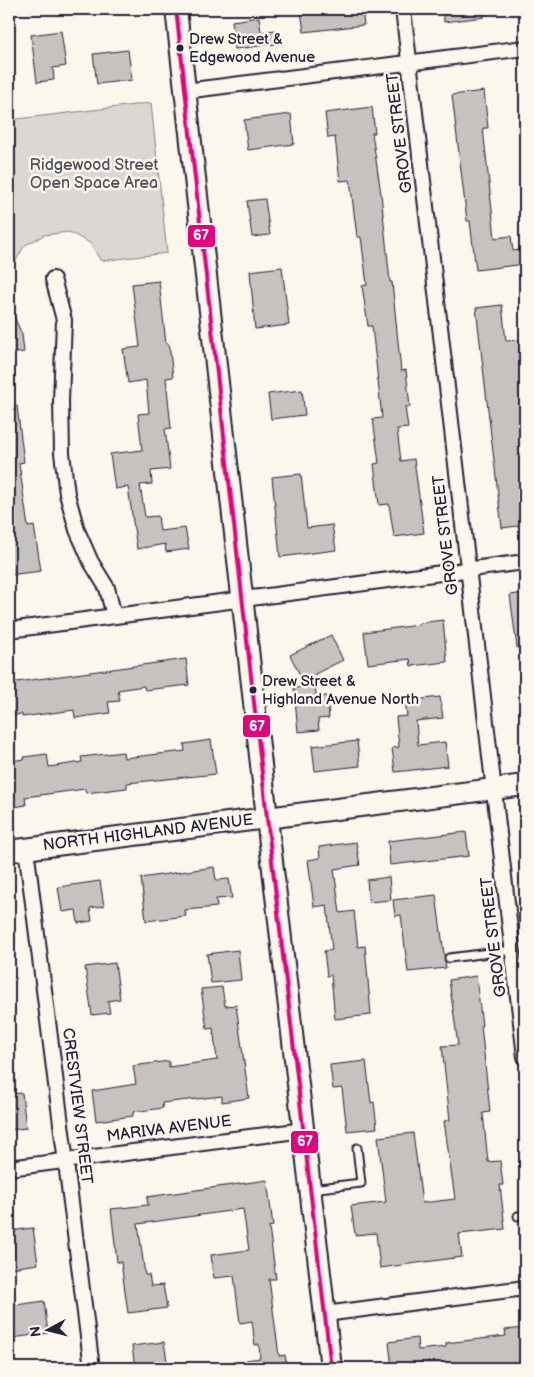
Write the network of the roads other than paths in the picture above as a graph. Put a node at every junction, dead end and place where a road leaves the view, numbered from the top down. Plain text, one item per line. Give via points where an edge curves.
1 (176, 9) edge
2 (403, 9) edge
3 (525, 48) edge
4 (409, 63) junction
5 (185, 91) junction
6 (53, 279) dead end
7 (525, 562) edge
8 (467, 569) junction
9 (243, 598) junction
10 (114, 616) junction
11 (9, 630) edge
12 (525, 785) edge
13 (494, 789) junction
14 (267, 818) junction
15 (17, 850) edge
16 (513, 950) junction
17 (449, 958) dead end
18 (525, 1057) edge
19 (304, 1130) junction
20 (358, 1148) dead end
21 (66, 1160) junction
22 (9, 1168) edge
23 (311, 1189) junction
24 (525, 1288) edge
25 (325, 1314) junction
26 (92, 1368) edge
27 (331, 1368) edge

1 - 5 main road
2 - 4 street, GROVE STREET
3 - 4 street
4 - 5 street
4 - 8 street, GROVE STREET
5 - 9 main road
6 - 10 street via 64,320 61,401 67,494 77,530 107,588
7 - 8 street
8 - 9 street
8 - 13 street, GROVE STREET
9 - 10 street
9 - 14 main road
10 - 11 street
12 - 13 main road, NORTH HIGHLAND AVENUE
13 - 14 main road, NORTH HIGHLAND AVENUE
13 - 16 street, GROVE STREET
14 - 15 main road, NORTH HIGHLAND AVENUE
14 - 19 main road
15 - 21 street, CRESTVIEW STREET
16 - 17 lane
16 - 18 street, GROVE STREET
19 - 21 street, MARIVA AVENUE
19 - 23 main road
20 - 23 lane via 361,1183
21 - 22 street, MARIVA AVENUE
21 - 26 street, CRESTVIEW STREET
23 - 25 main road
24 - 25 street
25 - 27 main road

